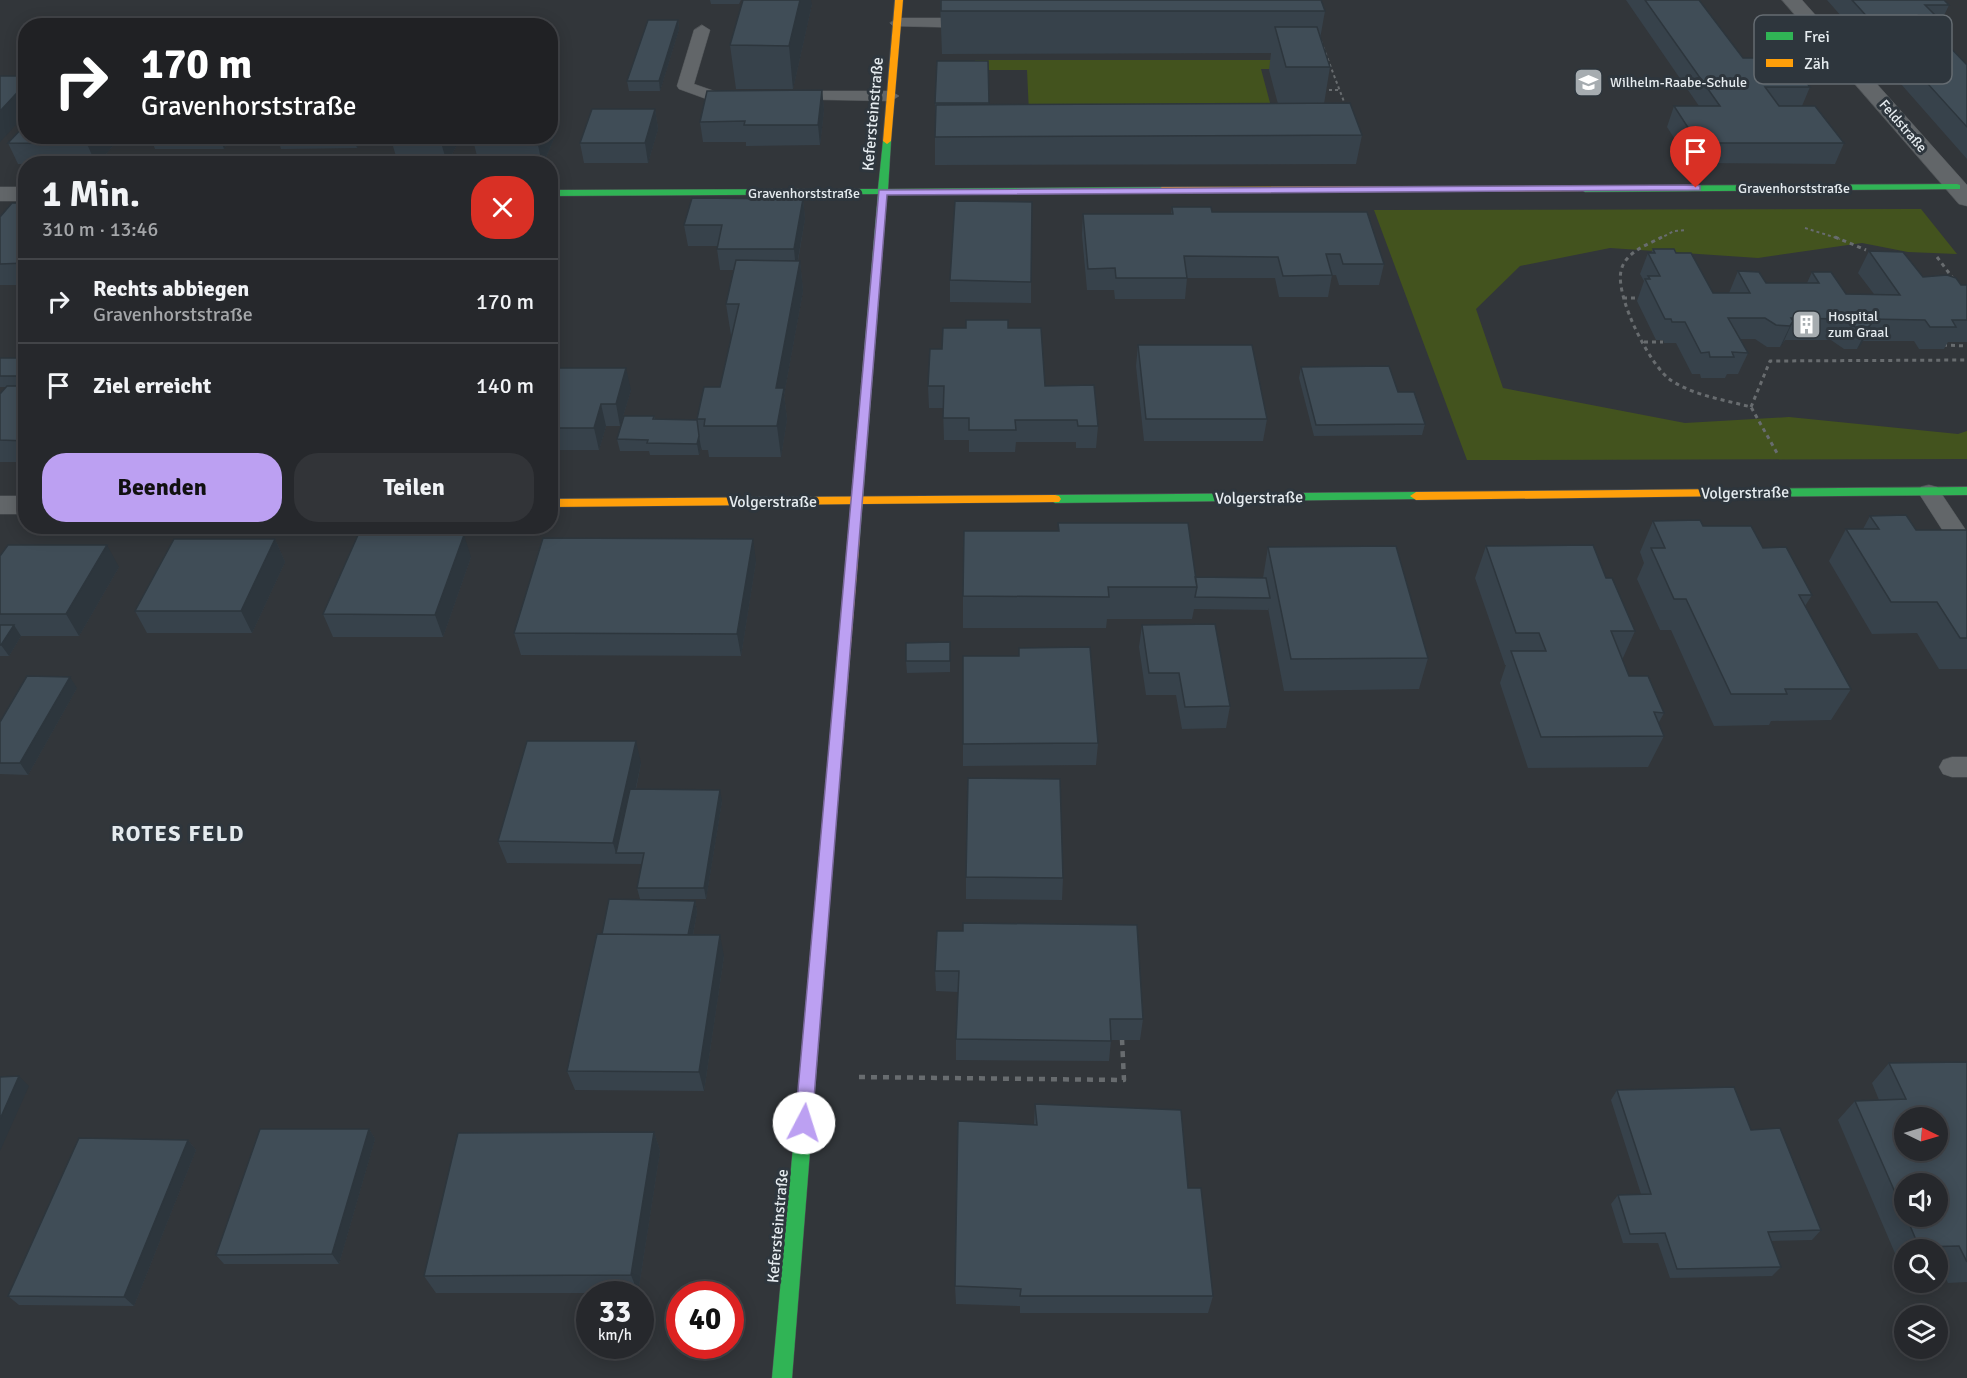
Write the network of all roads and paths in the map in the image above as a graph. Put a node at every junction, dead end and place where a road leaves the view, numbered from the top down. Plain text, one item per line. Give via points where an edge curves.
1 (899, 0) edge
2 (1792, 0) edge
3 (1805, 15) edge
4 (898, 23) junction
5 (985, 23) dead end
6 (702, 30) dead end
7 (1319, 35) edge
8 (1866, 84) edge
9 (1316, 90) edge
10 (1340, 90) junction
11 (891, 96) junction
12 (1348, 112) edge
13 (882, 192) junction
14 (558, 193) edge
15 (1962, 193) edge
16 (0, 194) edge
17 (18, 194) edge
18 (1799, 227) dead end
19 (1696, 228) dead end
20 (1866, 250) dead end
21 (1937, 257) dead end
22 (1953, 277) junction
23 (1941, 279) edge
24 (1960, 286) edge
25 (1623, 298) junction
26 (1641, 298) dead end
27 (1643, 342) junction
28 (1663, 342) edge
29 (1942, 345) edge
30 (1967, 346) edge
31 (1967, 360) edge
32 (1751, 407) junction
33 (1781, 459) dead end
34 (1929, 492) junction
35 (1967, 492) edge
36 (856, 501) junction
37 (558, 503) edge
38 (0, 505) edge
39 (18, 505) edge
40 (1967, 550) edge
41 (1122, 1039) edge
42 (807, 1076) junction
43 (782, 1378) edge

1 - 4 street, Kefersteinstraße
2 - 3 street, Feldstraße
4 - 5 lane
4 - 11 street, Kefersteinstraße
6 - 11 lane via 686,86 712,96
7 - 10 path
8 - 15 street, Feldstraße
9 - 10 path
10 - 12 path
11 - 13 street, Kefersteinstraße
13 - 14 street, Gravenhorststraße
13 - 15 street, Gravenhorststraße
13 - 36 street, Kefersteinstraße
16 - 17 street
18 - 20 path
19 - 25 path via 1674,231 1633,252 1621,271
21 - 22 path
22 - 23 path
22 - 24 path
25 - 26 path
25 - 27 path
27 - 28 path
27 - 32 path via 1662,373 1672,381 1695,392
29 - 30 path
31 - 32 path via 1770,361
32 - 33 path
34 - 35 street, Volgerstraße
34 - 36 street, Volgerstraße
34 - 40 lane
36 - 37 street, Volgerstraße
36 - 42 street, Kefersteinstraße
38 - 39 street
41 - 42 path via 1124,1080
42 - 43 street, Kefersteinstraße

